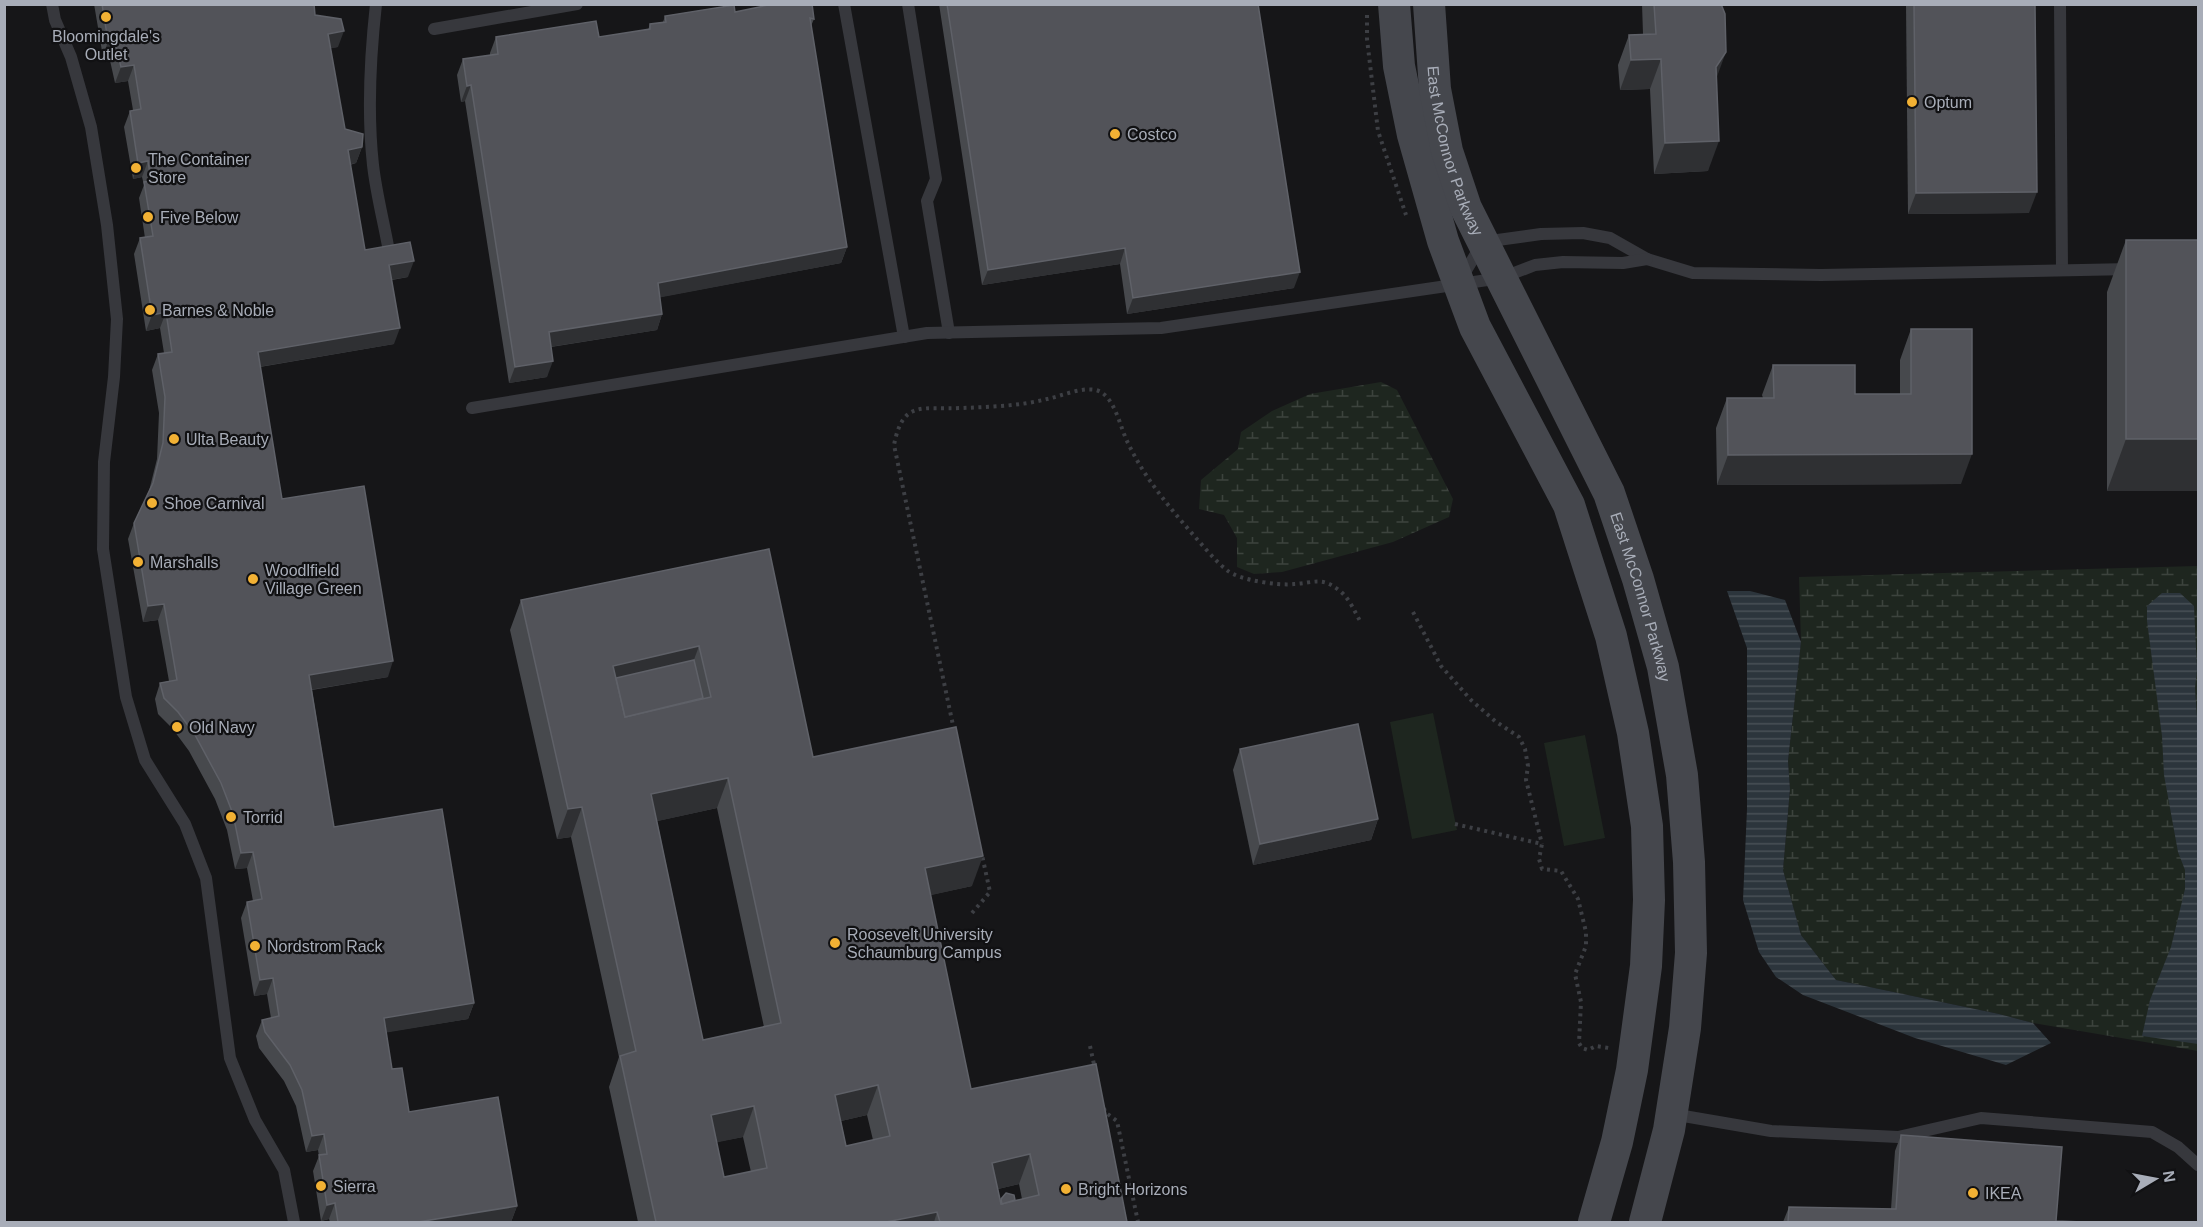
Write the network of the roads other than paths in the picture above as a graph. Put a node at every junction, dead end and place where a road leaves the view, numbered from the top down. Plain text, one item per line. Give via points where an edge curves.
1 (52, 4) edge
2 (376, 4) edge
3 (577, 4) edge
4 (844, 4) edge
5 (908, 4) edge
6 (1394, 4) edge
7 (1429, 4) edge
8 (2060, 4) edge
9 (434, 29) dead end
10 (1483, 242) junction
11 (388, 246) edge
12 (1647, 259) junction
13 (2139, 269) edge
14 (2062, 270) junction
15 (1501, 278) junction
16 (1459, 283) junction
17 (949, 333) junction
18 (904, 337) junction
19 (472, 408) dead end
20 (1671, 1114) junction
21 (2199, 1165) edge
22 (294, 1222) edge
23 (1594, 1222) edge
24 (1645, 1222) edge

1 - 22 lane via 91,128 117,319 104,462 103,549 126,697 145,760 185,824 206,878 230,1058 255,1120 284,1170
2 - 11 lane via 370,57 370,122 373,166
3 - 9 lane
4 - 18 lane
5 - 17 lane via 936,179 927,201
6 - 16 street via 1399,66 1413,135
7 - 10 street, East McConnor Parkway via 1435,89 1447,151 1466,208
8 - 14 lane
10 - 12 lane via 1583,233 1610,238
10 - 15 street, East McConnor Parkway
10 - 16 lane
12 - 14 lane via 1693,273 1821,275
12 - 15 lane via 1535,265
13 - 14 lane
15 - 16 lane
15 - 20 street, East McConnor Parkway via 1609,493 1663,667 1682,775 1691,953 1685,1028
16 - 17 lane via 1161,328
16 - 23 street via 1475,327 1569,505 1587,556 1611,636 1633,733 1647,826 1646,966 1632,1070
17 - 18 lane
18 - 19 lane
20 - 21 lane via 1771,1131 1898,1137 1982,1119 2152,1132
20 - 24 street, East McConnor Parkway

